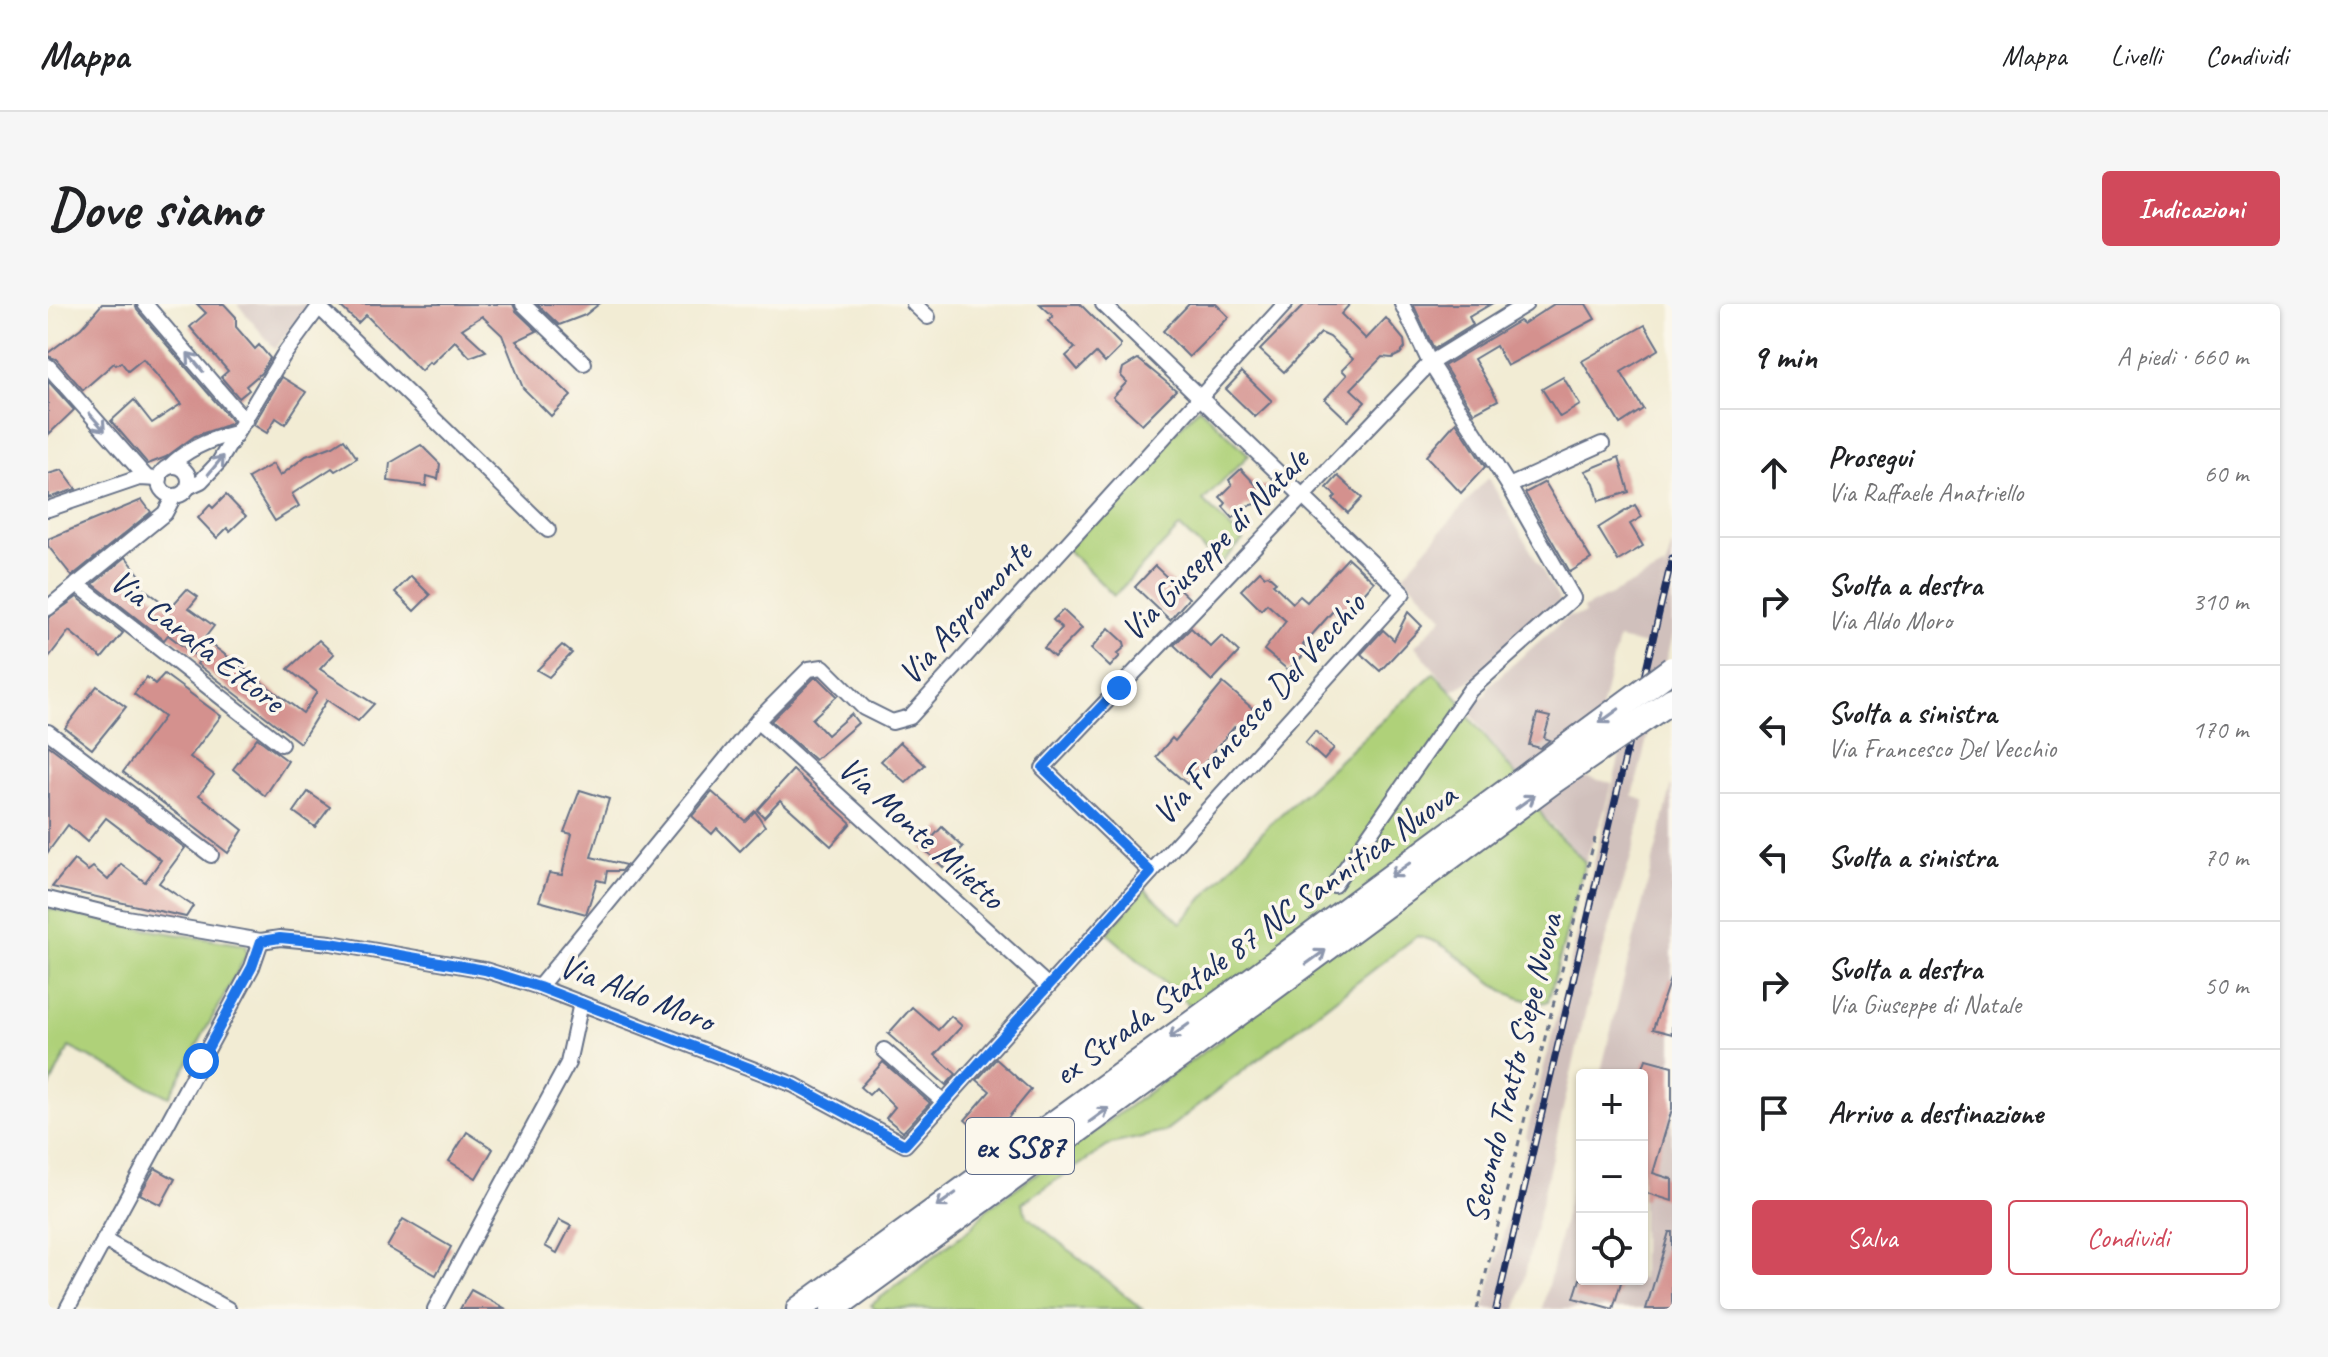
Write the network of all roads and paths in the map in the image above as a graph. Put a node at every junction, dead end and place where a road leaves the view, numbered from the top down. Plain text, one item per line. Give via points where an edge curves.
1 (145, 304) edge
2 (523, 304) edge
3 (914, 304) edge
4 (1103, 304) edge
5 (1285, 304) edge
6 (1402, 304) edge
7 (1526, 304) edge
8 (320, 305) edge
9 (928, 317) dead end
10 (584, 363) dead end
11 (1430, 363) junction
12 (48, 366) edge
13 (1199, 396) junction
14 (245, 421) junction
15 (235, 433) junction
16 (1602, 444) dead end
17 (158, 474) junction
18 (1509, 486) junction
19 (188, 487) junction
20 (1302, 495) junction
21 (174, 496) junction
22 (48, 509) edge
23 (548, 530) dead end
24 (77, 584) junction
25 (48, 608) edge
26 (1672, 669) edge
27 (1672, 700) edge
28 (757, 721) junction
29 (48, 732) edge
30 (281, 744) dead end
31 (1595, 838) dead end
32 (211, 855) dead end
33 (1151, 872) junction
34 (1334, 885) dead end
35 (48, 899) edge
36 (261, 941) junction
37 (1048, 986) junction
38 (539, 987) junction
39 (1248, 994) junction
40 (581, 1003) junction
41 (884, 1050) dead end
42 (944, 1102) junction
43 (905, 1145) joint
44 (104, 1240) junction
45 (67, 1309) edge
46 (228, 1309) edge
47 (435, 1309) edge
48 (799, 1309) edge
49 (833, 1309) edge
50 (1477, 1309) edge

14 -> 1 street
2 - 10 street
3 - 9 street
4 - 13 street, Via Francesco Del Vecchio
5 - 13 street
6 - 11 street
7 - 11 street, Via Giuseppe di Natale
8 - 14 street
8 - 23 street
11 - 18 street
11 - 20 street, Via Giuseppe di Natale
12 -> 17 street
13 - 20 street, Via Francesco Del Vecchio
13 - 28 street, Via Aspromonte via 910,717 892,722 864,708 823,667 809,669
14 - 15 street
15 - 17 street via 197,447
19 -> 15 street via 219,462
16 - 18 street
17 - 19 street via 178,467 186,472
17 - 21 street via 163,491
17 - 22 street
18 - 34 street via 1573,598 1470,690
19 - 21 street
20 - 33 street, Via Francesco Del Vecchio via 1403,593
20 - 33 street, Via Giuseppe di Natale via 1043,768
21 - 24 street via 165,513
24 - 25 street
24 - 30 street, Via Carafa Ettore
26 -> 39 highway, ex Strada Statale 87 NC Sannitica Nuova / ex SS87, bridge
39 -> 27 highway, ex Strada Statale 87 NC Sannitica Nuova / ex SS87, bridge
28 - 37 street, Via Monte Miletto
28 - 38 street, Via Aspromonte
29 - 32 street
31 - 50 path, Secondo Tratto Siepe Nuova
33 - 37 street, Via Francesco Del Vecchio
35 - 36 street, Via Aldo Moro
36 - 38 street, Via Aldo Moro via 331,943 485,970
36 - 44 street via 252,967
37 - 42 street, Via Francesco Del Vecchio
38 - 40 street, Via Aldo Moro
39 -> 48 highway, ex Strada Statale 87 NC Sannitica Nuova / ex SS87
49 -> 39 highway, ex Strada Statale 87 NC Sannitica Nuova
40 - 43 street, Via Aldo Moro via 794,1085
40 - 47 street via 568,1063
41 - 42 street
42 - 43 street, Via Francesco Del Vecchio
44 - 45 street
44 - 46 street

